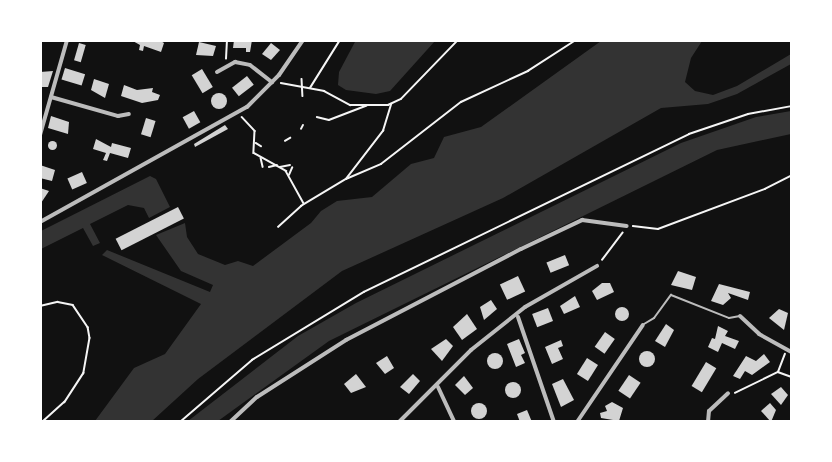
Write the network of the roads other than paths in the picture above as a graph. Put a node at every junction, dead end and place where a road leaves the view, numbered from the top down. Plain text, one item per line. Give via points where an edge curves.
1 (67, 40) edge
2 (303, 40) edge
3 (217, 72) dead end
4 (273, 80) junction
5 (51, 97) junction
6 (40, 111) edge
7 (47, 113) junction
8 (129, 114) dead end
9 (40, 135) edge
10 (40, 222) edge
11 (627, 226) road end
12 (597, 266) road end
13 (740, 316) joint
14 (518, 317) junction
15 (643, 325) joint
16 (789, 351) edge
17 (438, 387) junction
18 (728, 393) road end
19 (230, 422) edge
20 (399, 422) edge
21 (454, 422) edge
22 (554, 422) edge
23 (577, 422) edge
24 (708, 422) edge

1 - 5 street
2 - 4 street
3 - 4 street via 229,66 250,65
4 - 10 street via 238,112
5 - 7 street
5 - 8 street via 118,117
6 - 7 street
7 - 9 street
11 - 19 street via 582,220 521,249 346,340 257,397
12 - 14 street via 525,307
13 - 15 lane via 729,318 671,295 654,318
13 - 16 street via 759,334
14 - 17 street via 471,350 443,376
14 - 22 street
15 - 23 street
17 - 20 street
17 - 21 street
18 - 24 street via 709,411

